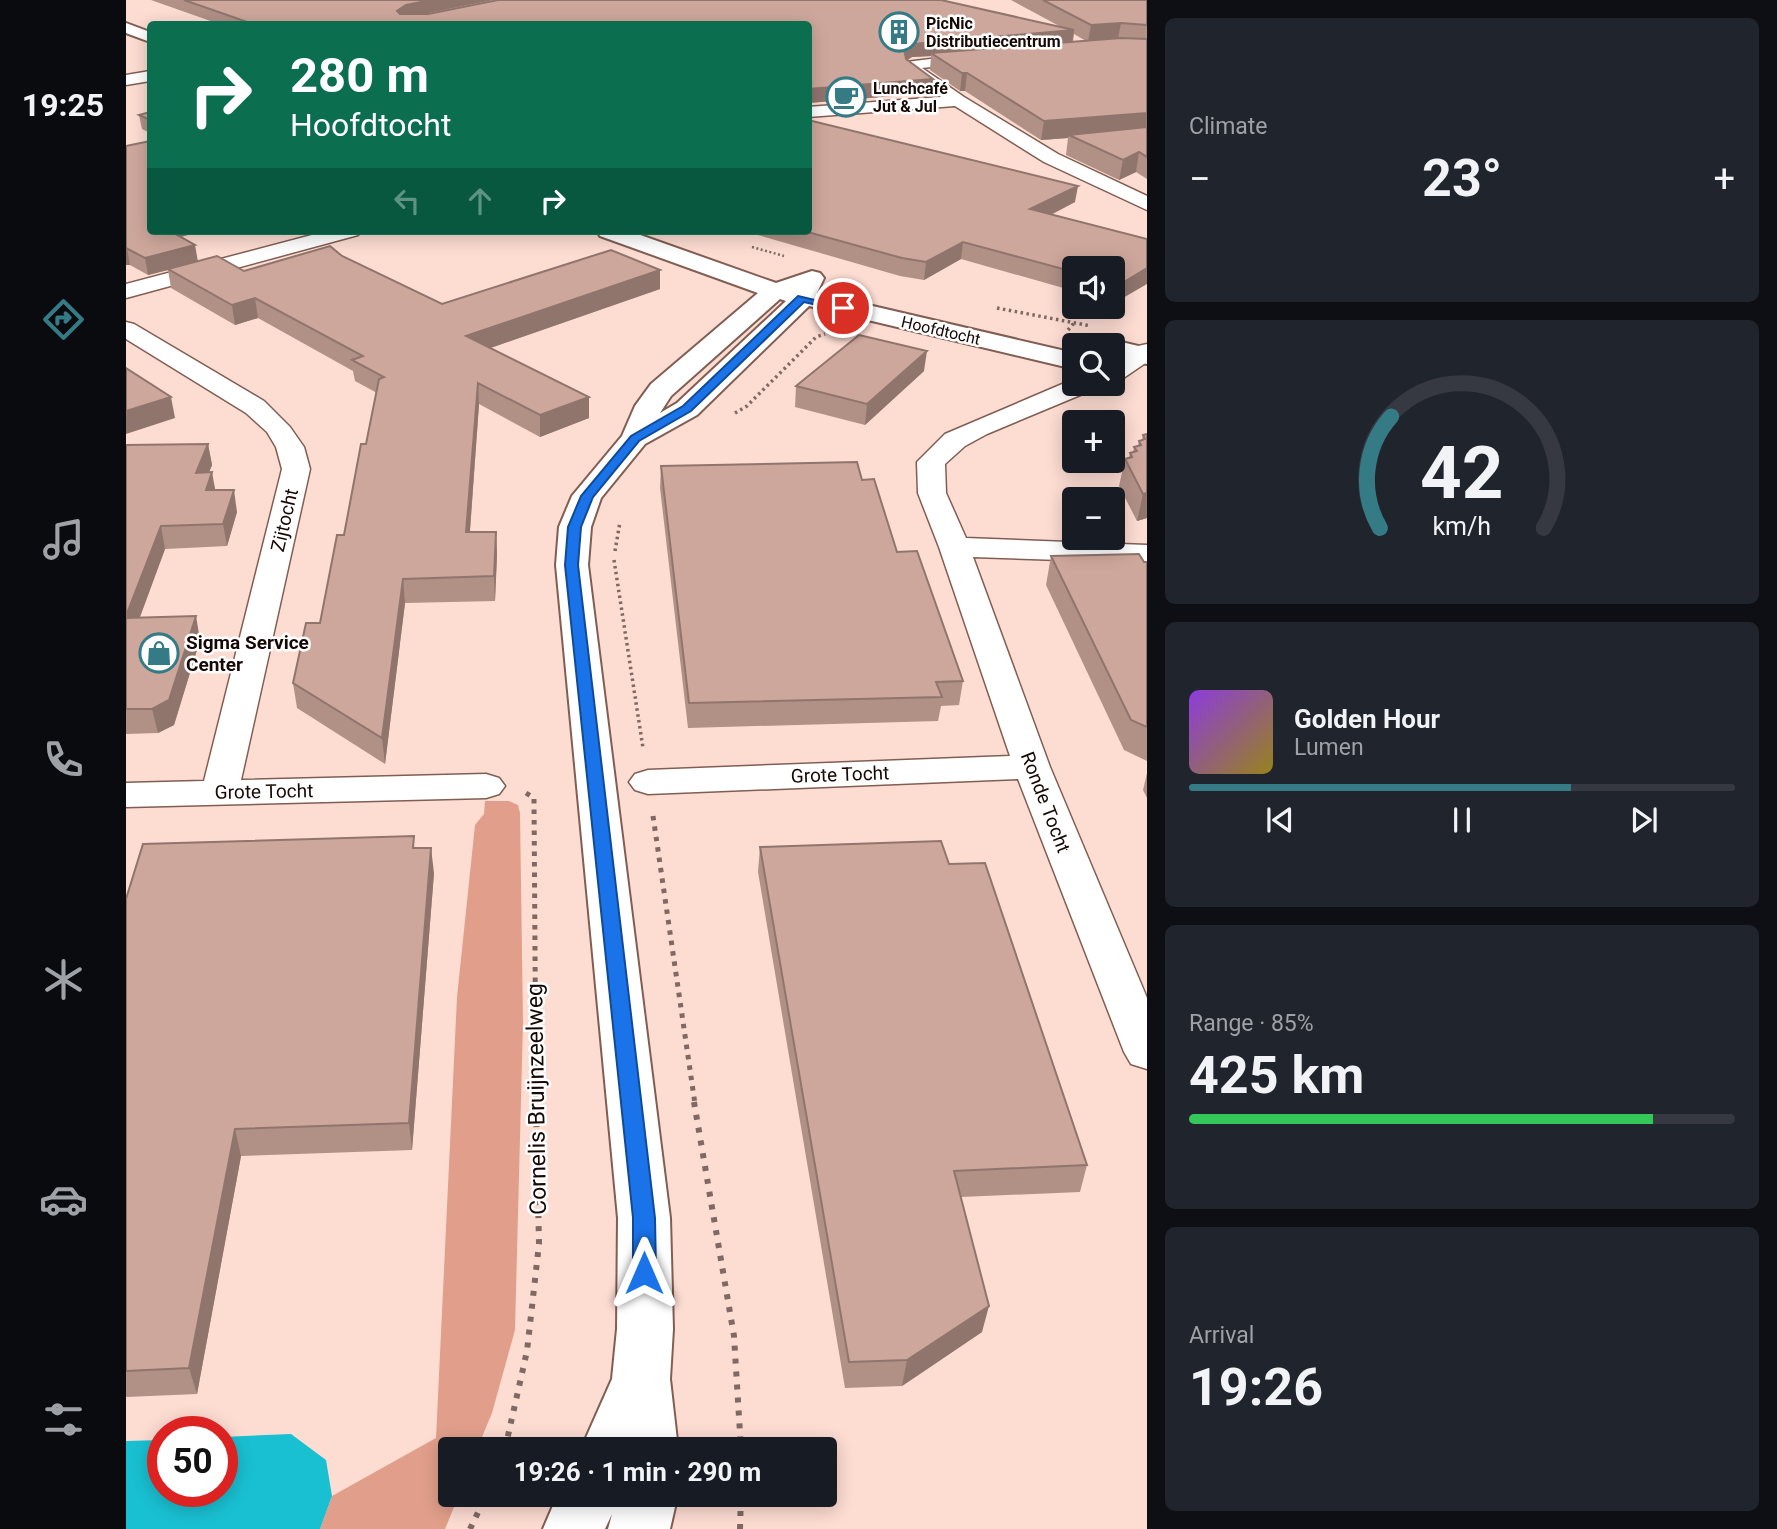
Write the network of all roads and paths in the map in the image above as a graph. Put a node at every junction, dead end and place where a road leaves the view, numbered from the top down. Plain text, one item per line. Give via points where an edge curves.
1 (126, 28) edge
2 (147, 36) edge
3 (126, 45) edge
4 (147, 53) edge
5 (1000, 57) edge
6 (958, 101) junction
7 (812, 112) edge
8 (1065, 146) edge
9 (1038, 149) junction
10 (1147, 204) edge
11 (336, 235) edge
12 (619, 235) edge
13 (672, 235) edge
14 (750, 246) dead end
15 (788, 257) dead end
16 (807, 288) junction
17 (126, 291) edge
18 (776, 292) junction
19 (994, 307) dead end
20 (126, 329) edge
21 (1062, 336) edge
22 (1062, 345) edge
23 (1125, 357) edge
24 (1062, 358) edge
25 (1146, 359) edge
26 (1062, 394) edge
27 (635, 438) junction
28 (954, 547) junction
29 (1147, 554) edge
30 (1032, 767) junction
31 (648, 782) dead end
32 (486, 786) joint
33 (220, 792) junction
34 (126, 795) edge
35 (1147, 1052) edge
36 (641, 1379) junction
37 (508, 1437) edge
38 (616, 1437) edge
39 (647, 1437) edge
40 (480, 1507) edge
41 (584, 1507) edge
42 (645, 1507) edge
43 (741, 1507) edge
44 (470, 1529) edge
45 (574, 1529) edge
46 (639, 1529) edge
47 (740, 1529) edge

1 - 2 main road
3 - 4 main road
5 - 6 street via 912,65
6 - 7 street
6 - 9 street
8 - 9 street
9 - 10 street
11 - 17 street
12 - 18 main road, Hoofdtocht
13 - 16 main road, Hoofdtocht
14 - 15 path
16 - 18 main road, Hoofdtocht
16 - 22 main road, Hoofdtocht
16 - 24 main road, Hoofdtocht
16 - 27 main road via 687,409
18 - 27 main road via 661,390
19 - 21 path, Hoofdtocht
20 - 33 street, Zijtocht via 255,407 278,427 296,469
23 - 25 main road, Hoofdtocht
26 - 28 street, Ronde Tocht via 978,428 931,462 932,493
27 - 36 main road via 587,496 575,527 572,565 644,1218
28 - 29 street
28 - 30 street, Ronde Tocht
30 - 31 street, Grote Tocht
30 - 35 street, Ronde Tocht
32 - 33 street, Grote Tocht
32 - 37 path, Cornelis Bruijnzeelweg via 513,786 534,798 539,1244 527,1351
33 - 34 street, Grote Tocht
36 - 38 main road
36 - 39 main road
40 - 44 path
41 - 45 main road
42 - 46 main road
43 - 47 path

